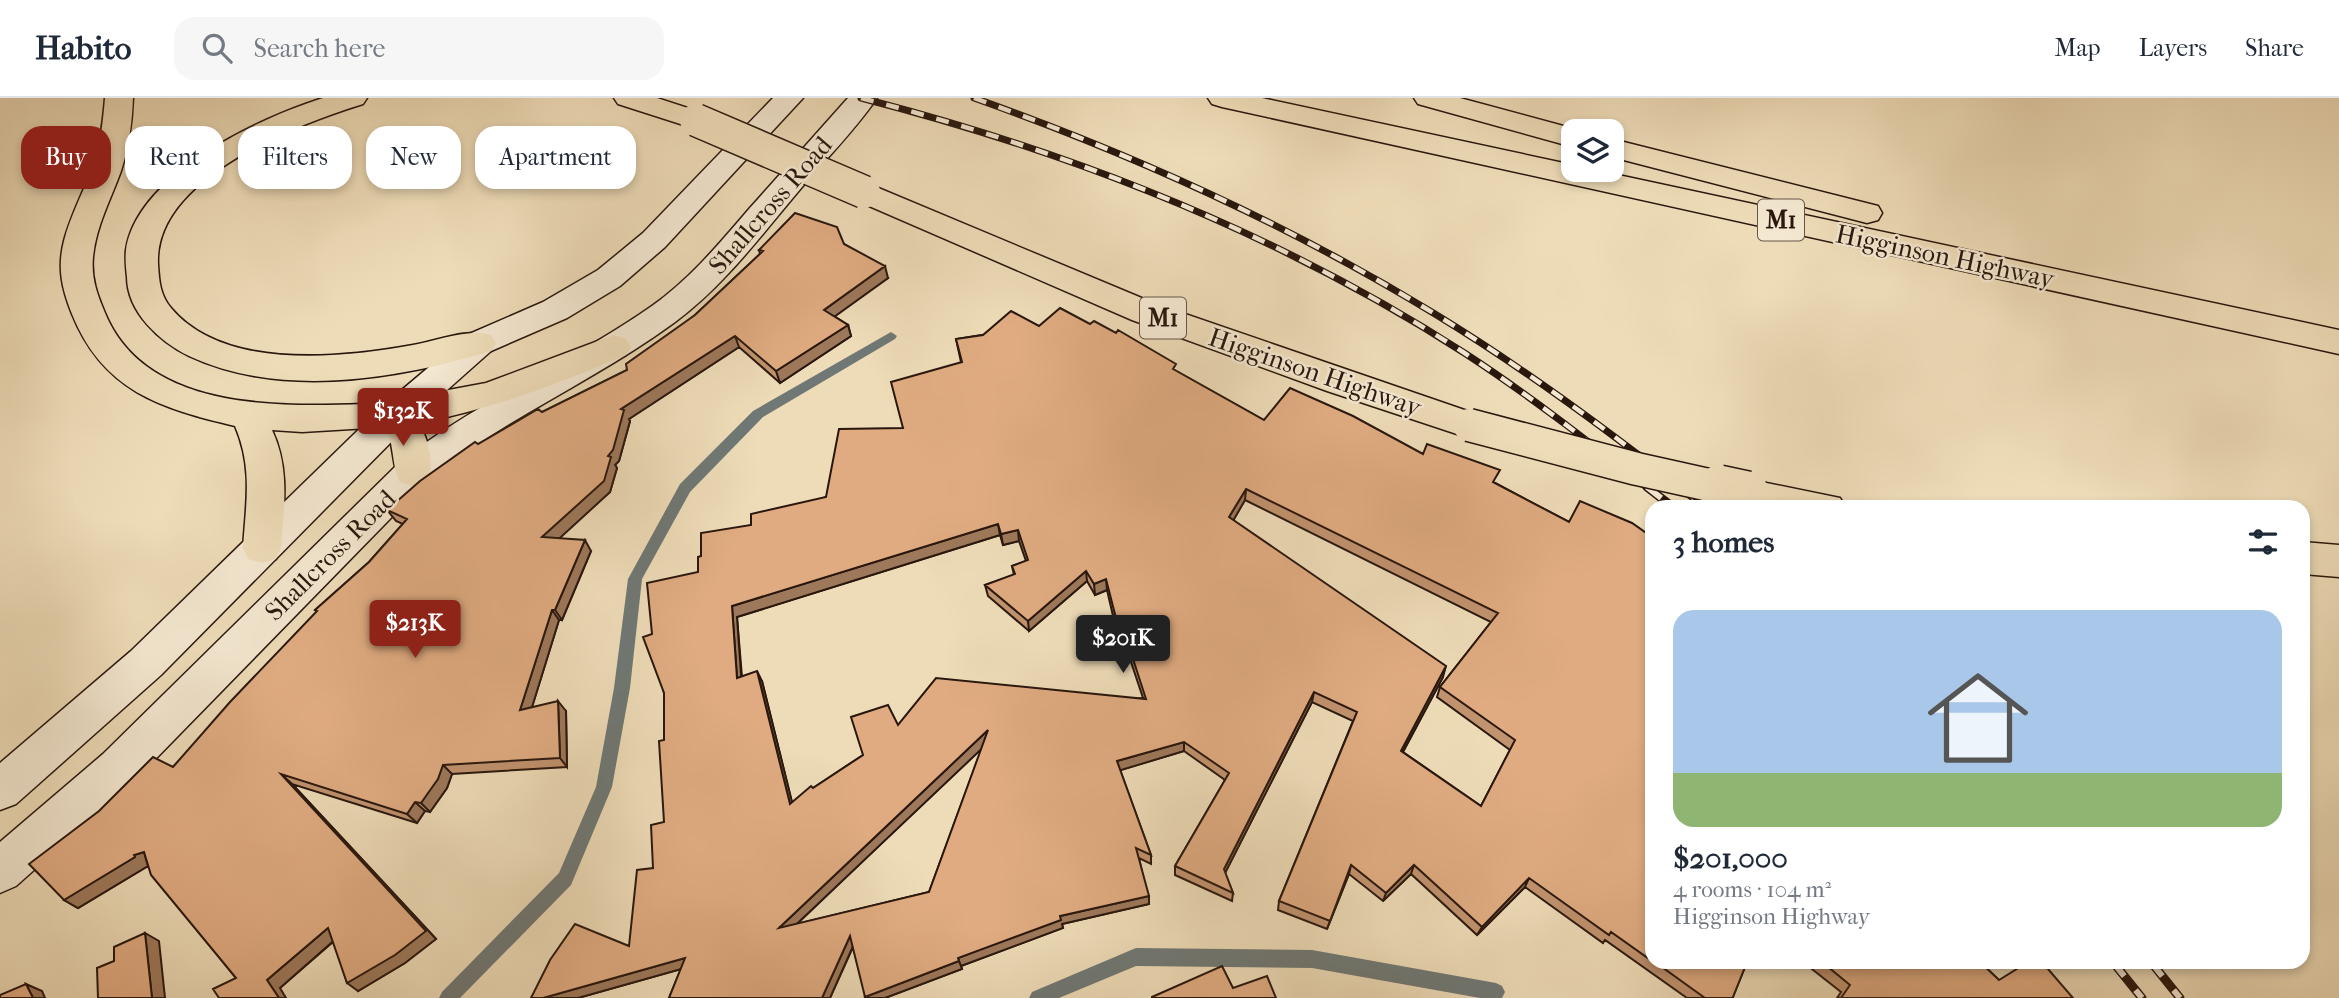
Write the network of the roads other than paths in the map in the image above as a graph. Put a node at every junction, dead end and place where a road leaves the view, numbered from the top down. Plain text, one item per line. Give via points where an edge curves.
1 (119, 98) edge
2 (353, 98) edge
3 (628, 98) edge
4 (789, 98) edge
5 (863, 98) edge
6 (1222, 98) edge
7 (1428, 98) edge
8 (1561, 135) edge
9 (1624, 151) edge
10 (2339, 333) edge
11 (2339, 342) edge
12 (479, 343) junction
13 (614, 347) junction
14 (296, 366) junction
15 (397, 414) junction
16 (248, 416) junction
17 (413, 471) junction
18 (1784, 500) edge
19 (262, 548) junction
20 (2310, 559) edge
21 (2339, 561) edge
22 (0, 790) edge
23 (0, 872) edge

1 - 16 highway via 118,130 75,259 88,318 103,344 146,383 212,409
2 - 14 highway via 282,121 219,157 170,198 142,244 139,270 145,295 181,338 257,363
3 - 18 highway, Higginson Highway / M1, bridge via 696,120 1144,312 1326,378 1469,425 1637,469
4 - 12 street, Shallcross Road via 654,240 609,278 555,310
5 - 13 street, Shallcross Road via 708,277
6 - 11 highway, Higginson Highway / M1
7 - 8 highway
9 - 10 highway
12 - 14 highway via 379,362
12 - 15 street, Shallcross Road
13 - 15 highway via 471,400
13 - 17 street, Shallcross Road via 489,417
14 - 15 highway via 377,399
15 - 16 highway via 292,420
15 - 17 highway via 407,431
15 - 19 street, Shallcross Road
16 - 19 highway via 264,449 267,474
17 - 23 street, Shallcross Road via 118,768
19 - 22 street, Shallcross Road via 146,663
20 - 21 highway

